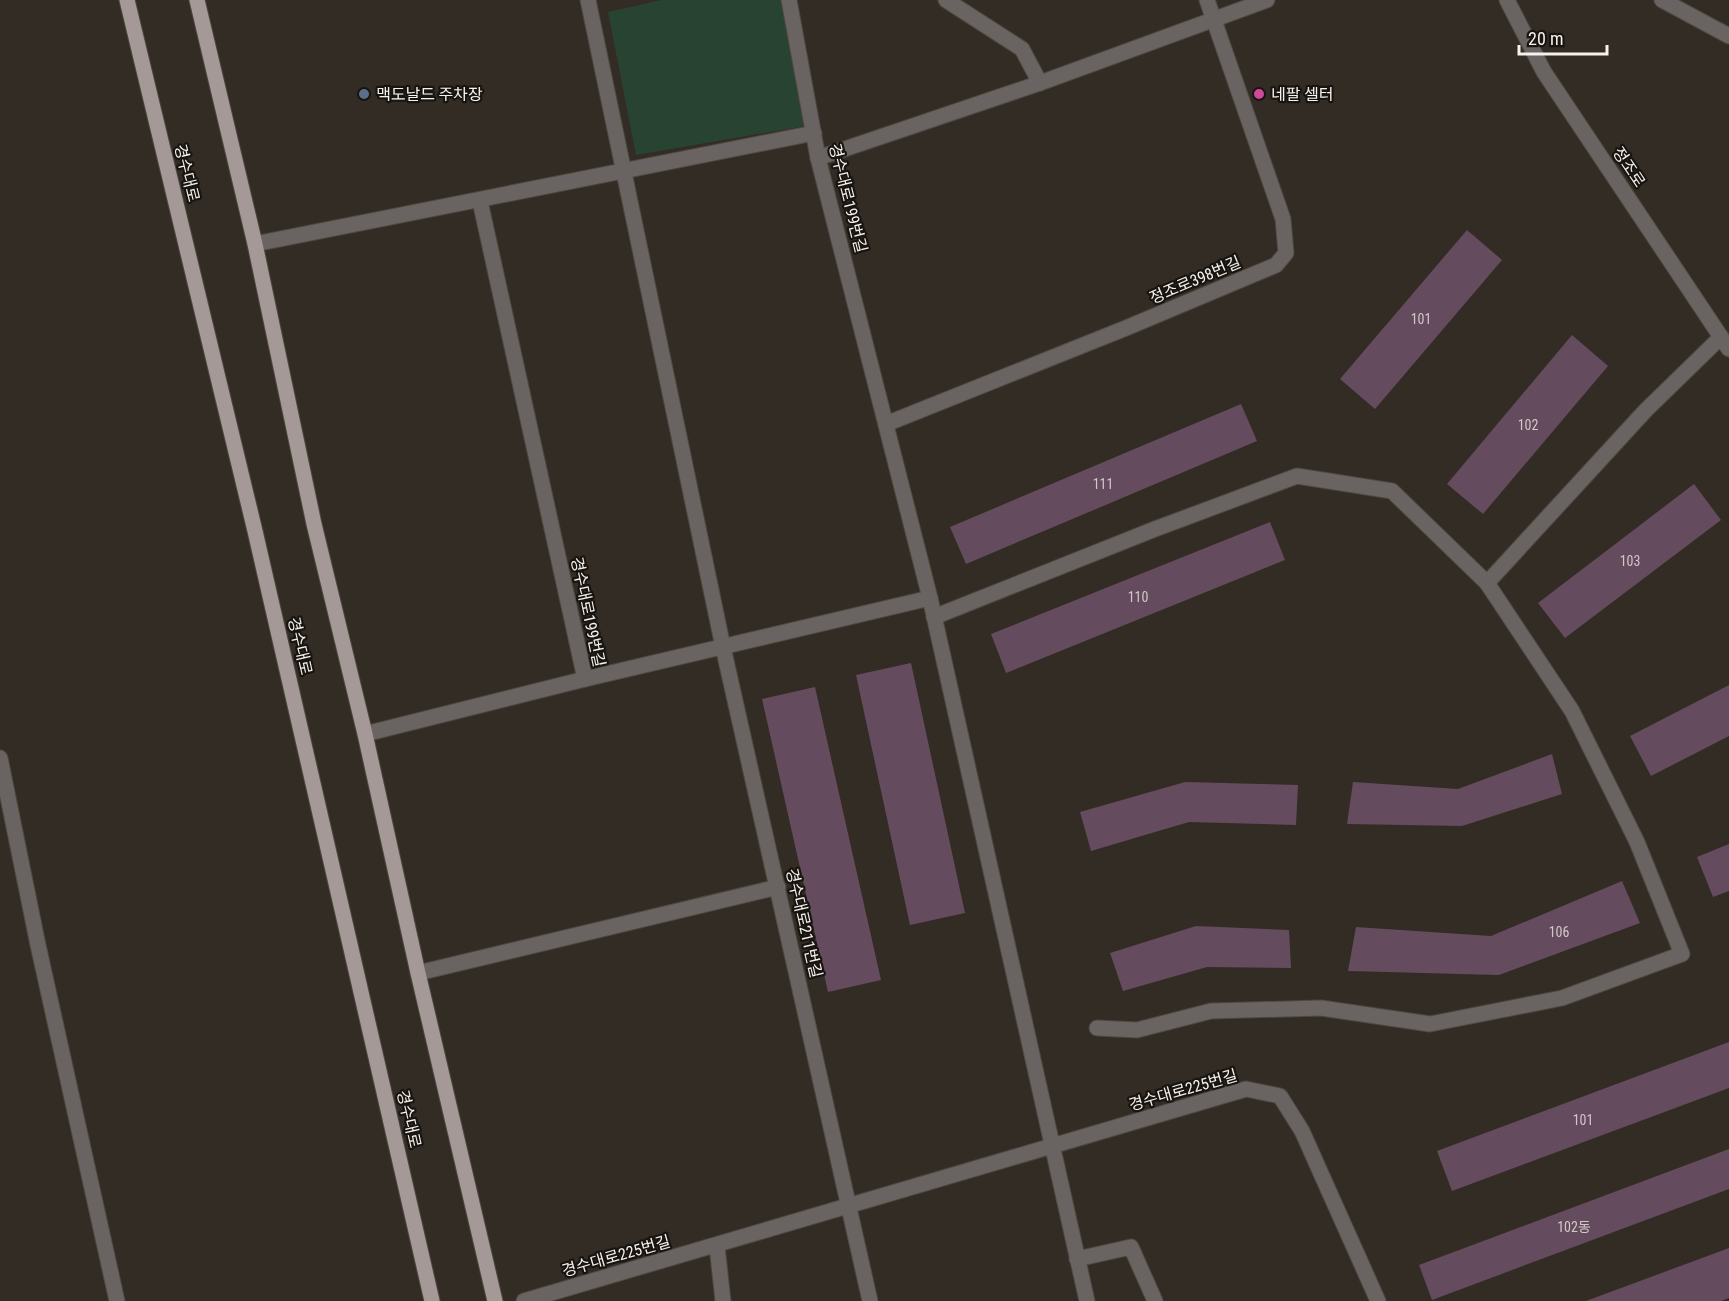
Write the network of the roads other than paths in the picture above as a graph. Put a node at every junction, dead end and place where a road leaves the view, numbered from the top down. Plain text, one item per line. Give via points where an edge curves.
1 (127, 0) edge
2 (197, 0) edge
3 (588, 0) edge
4 (789, 0) edge
5 (946, 0) edge
6 (1207, 0) edge
7 (1267, 0) edge
8 (1507, 0) edge
9 (1662, 0) edge
10 (1214, 19) junction
11 (1729, 36) edge
12 (1040, 83) junction
13 (814, 133) junction
14 (818, 158) junction
15 (624, 171) junction
16 (480, 201) junction
17 (255, 244) junction
18 (1725, 343) edge
19 (886, 424) junction
20 (1487, 583) junction
21 (930, 598) junction
22 (934, 617) junction
23 (723, 647) junction
24 (585, 679) junction
25 (365, 734) junction
26 (0, 758) edge
27 (778, 887) junction
28 (418, 973) junction
29 (1097, 1028) dead end
30 (1052, 1147) junction
31 (850, 1206) junction
32 (717, 1246) junction
33 (1077, 1258) junction
34 (117, 1301) edge
35 (432, 1301) edge
36 (495, 1301) edge
37 (524, 1301) edge
38 (723, 1301) edge
39 (870, 1301) edge
40 (1087, 1301) edge
41 (1155, 1301) edge
42 (1378, 1301) edge

1 - 35 main road, 경수대로 via 255,531
2 - 17 main road
3 - 15 street
4 - 13 street
5 - 12 street via 1022,50
6 - 10 street, 정조로398번길
7 - 10 street
8 - 18 street, 정조로 via 1544,72
9 - 11 street
10 - 12 street
10 - 19 street, 정조로398번길 via 1283,219 1286,253 1276,265
12 - 14 street
13 - 14 street, 경수대로199번길
13 - 15 street, 경수대로199번길
14 - 19 street, 경수대로199번길
15 - 16 street, 경수대로199번길
15 - 23 street
16 - 17 street, 경수대로199번길
16 - 24 street, 경수대로199번길
17 - 25 main road via 314,524
18 - 20 street via 1646,410
19 - 21 street
20 - 22 street via 1392,491 1297,476
20 - 29 street via 1572,711 1637,842 1682,954 1562,998 1430,1024 1321,1008 1211,1011 1137,1030
21 - 22 street
21 - 23 street
22 - 30 street
23 - 24 street
23 - 27 street, 경수대로211번길
24 - 25 street
25 - 28 main road
26 - 34 street
27 - 28 street
27 - 31 street, 경수대로211번길
28 - 36 main road
30 - 31 street, 경수대로225번길
30 - 33 street
30 - 42 street, 경수대로225번길 via 1246,1089 1280,1096 1302,1131
31 - 32 street, 경수대로225번길
31 - 39 street
32 - 37 street, 경수대로225번길
32 - 38 street
33 - 40 street
33 - 41 street via 1131,1247

